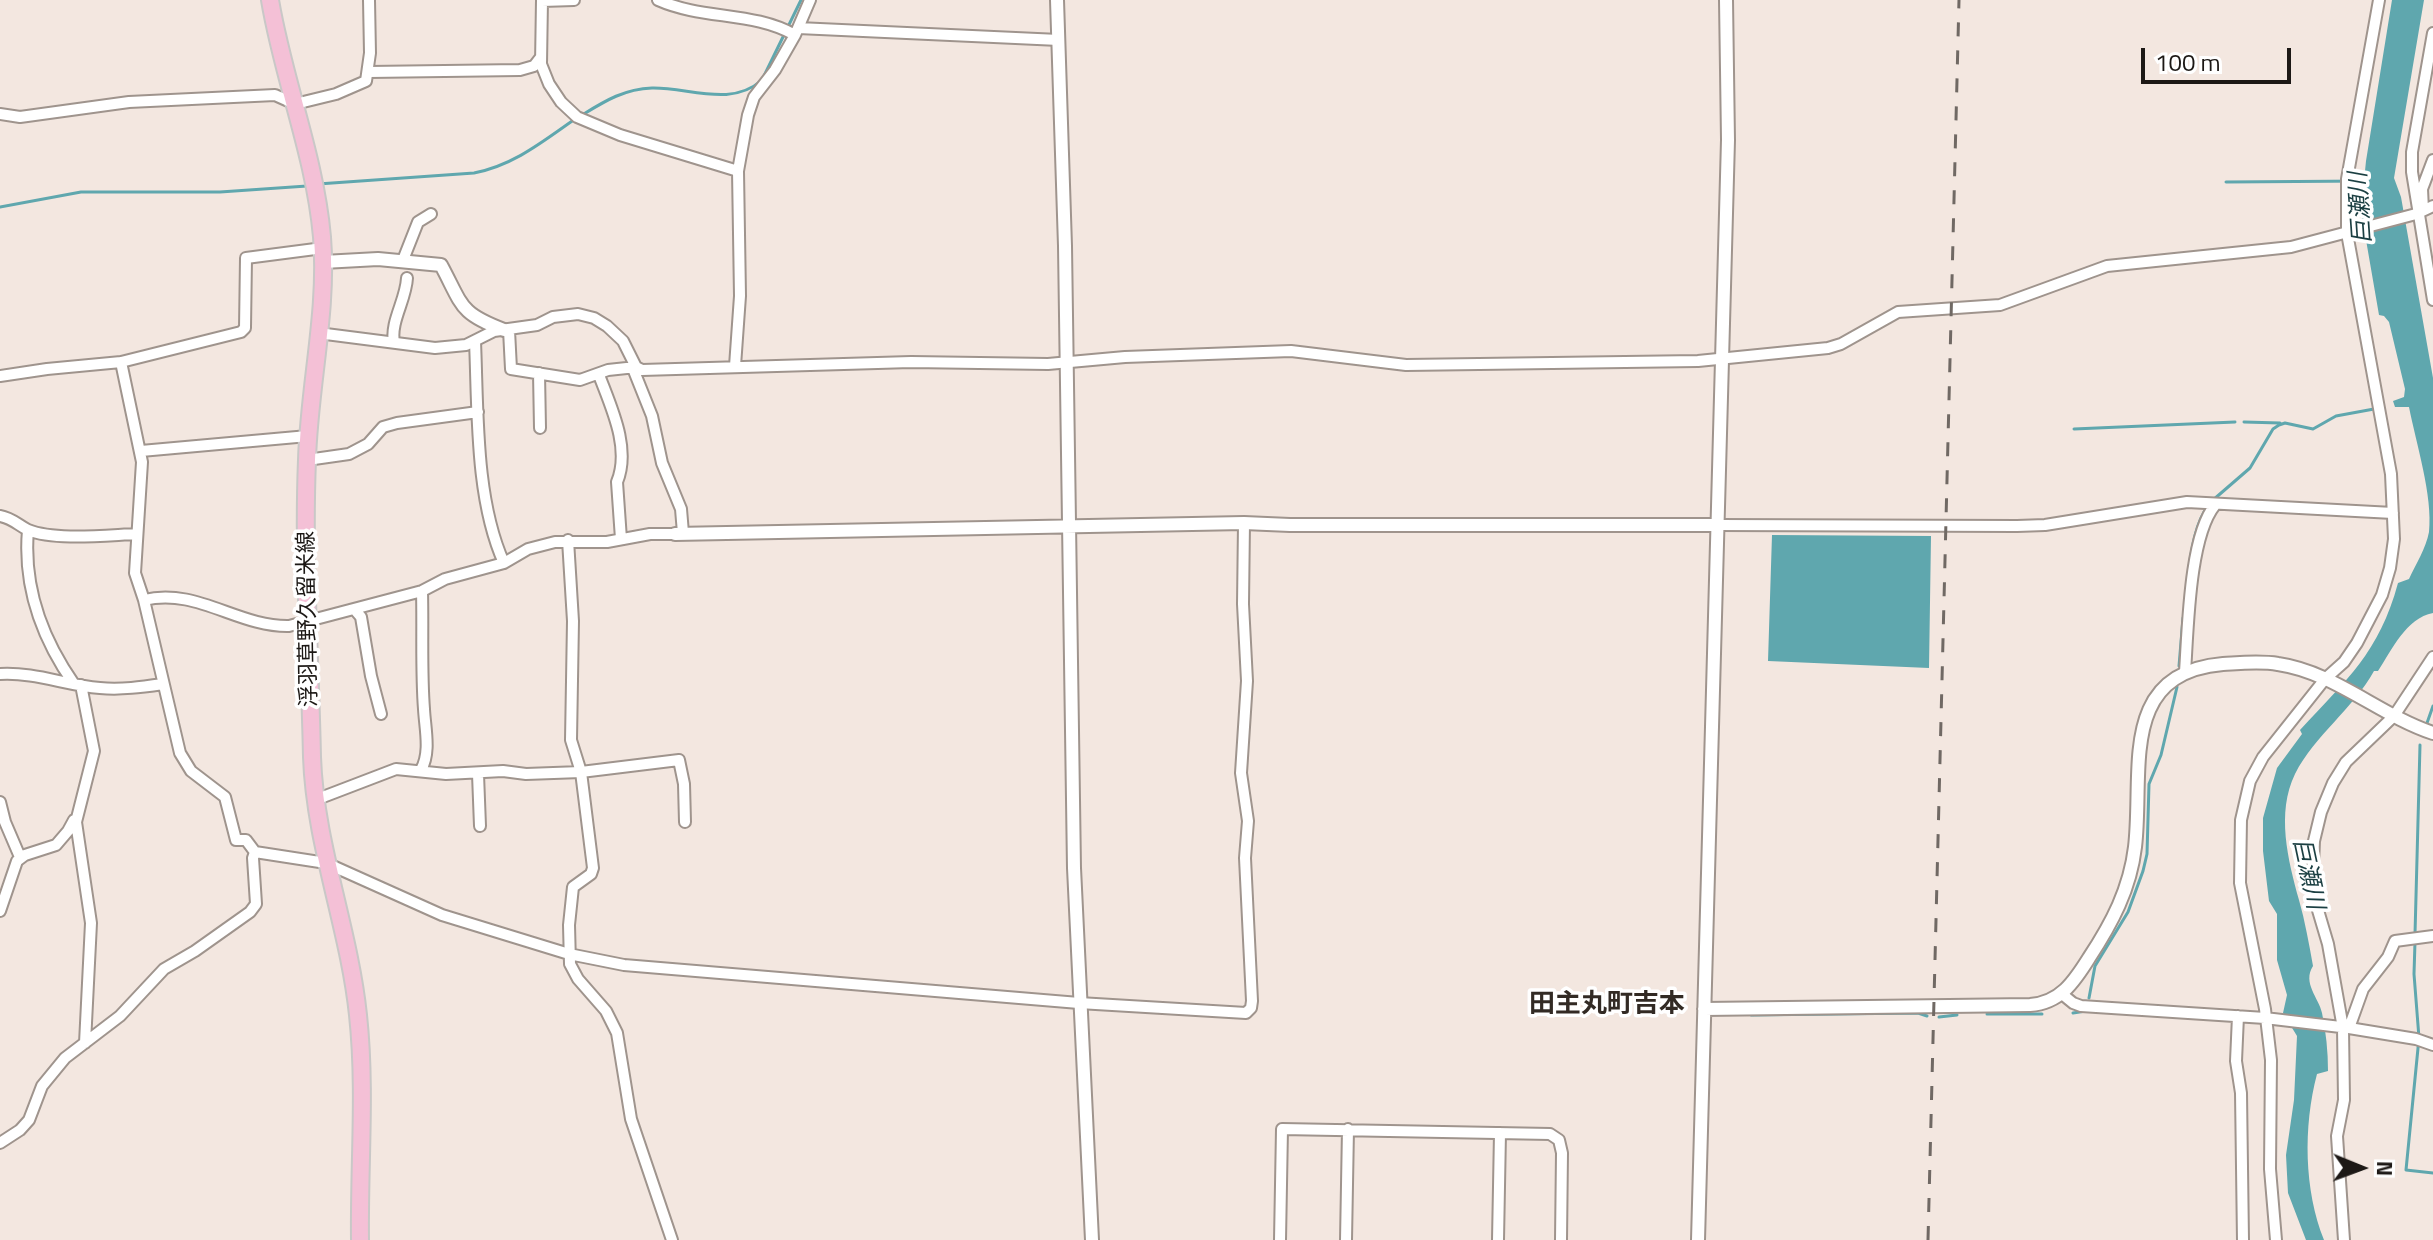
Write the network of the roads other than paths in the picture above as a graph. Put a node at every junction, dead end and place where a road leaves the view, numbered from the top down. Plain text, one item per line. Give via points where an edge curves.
1 (270, 0) edge
2 (369, 0) edge
3 (542, 0) edge
4 (574, 0) edge
5 (658, 0) edge
6 (810, 0) edge
7 (1057, 0) edge
8 (1726, 0) edge
9 (2379, 0) edge
10 (795, 32) junction
11 (2433, 33) edge
12 (1059, 40) junction
13 (541, 57) junction
14 (369, 72) junction
15 (295, 104) junction
16 (0, 114) edge
17 (2433, 160) edge
18 (738, 171) junction
19 (2423, 211) edge
20 (431, 214) dead end
21 (2349, 233) junction
22 (323, 255) junction
23 (403, 260) junction
24 (407, 278) dead end
25 (2433, 300) edge
26 (507, 330) junction
27 (318, 333) junction
28 (475, 341) junction
29 (394, 342) junction
30 (1722, 359) junction
31 (121, 362) junction
32 (1067, 362) junction
33 (735, 366) junction
34 (636, 367) junction
35 (539, 373) junction
36 (599, 375) junction
37 (0, 376) edge
38 (478, 412) junction
39 (540, 428) dead end
40 (308, 436) junction
41 (141, 451) junction
42 (307, 460) junction
43 (2211, 504) junction
44 (2393, 513) junction
45 (0, 516) edge
46 (1244, 523) junction
47 (1718, 525) junction
48 (1070, 528) junction
49 (28, 530) junction
50 (679, 533) junction
51 (137, 534) junction
52 (621, 539) junction
53 (568, 540) junction
54 (504, 563) junction
55 (422, 591) junction
56 (144, 600) junction
57 (355, 610) junction
58 (309, 620) junction
59 (2433, 657) edge
60 (2185, 672) junction
61 (0, 674) edge
62 (2326, 680) junction
63 (77, 684) junction
64 (163, 684) junction
65 (381, 714) dead end
66 (2391, 714) junction
67 (2433, 733) edge
68 (421, 770) junction
69 (581, 772) junction
70 (478, 774) junction
71 (315, 800) junction
72 (0, 802) edge
73 (78, 811) junction
74 (685, 822) dead end
75 (2, 824) edge
76 (480, 826) dead end
77 (255, 852) junction
78 (20, 857) junction
79 (326, 863) junction
80 (0, 911) edge
81 (2433, 936) edge
82 (569, 954) junction
83 (2062, 994) junction
84 (1079, 1003) junction
85 (1704, 1009) junction
86 (2238, 1016) junction
87 (2266, 1018) junction
88 (2342, 1028) junction
89 (2424, 1042) edge
90 (85, 1043) junction
91 (1348, 1129) junction
92 (1500, 1133) junction
93 (0, 1143) edge
94 (360, 1240) edge
95 (672, 1240) edge
96 (1092, 1240) edge
97 (1280, 1240) edge
98 (1346, 1240) edge
99 (1498, 1240) edge
100 (1561, 1240) edge
101 (1698, 1240) edge
102 (2243, 1240) edge
103 (2276, 1240) edge
104 (2344, 1240) edge

1 - 15 main road, 浮羽草野久留米線
2 - 14 street
3 - 4 street
3 - 13 street
5 - 10 street via 690,12 745,17
6 - 10 street
7 - 12 street
8 - 30 street
9 - 21 street via 2347,183
10 - 12 street
10 - 18 street via 754,97
11 - 19 street via 2412,152 2413,192
12 - 32 street
13 - 14 street via 520,70
13 - 18 street via 549,84 577,117
14 - 15 street via 355,87
15 - 16 street via 275,95 129,102 20,117
15 - 22 main road, 浮羽草野久留米線
17 - 19 street via 2422,189
18 - 33 street
19 - 21 street
19 - 25 street
20 - 23 street via 418,222
21 - 30 street via 2291,247 2107,266 2000,305 1898,312 1828,348
21 - 44 street via 2386,437
22 - 23 street
22 - 27 main road, 浮羽草野久留米線
22 - 31 street via 246,258 241,332
23 - 26 street via 441,265 466,312
24 - 29 street
26 - 28 street
26 - 34 street via 564,314 594,318 623,341
26 - 35 street via 511,369
27 - 29 street
27 - 40 main road, 浮羽草野久留米線
28 - 29 street via 435,348
28 - 38 street
30 - 32 street via 1406,365 1291,351
30 - 47 street
31 - 37 street
31 - 41 street
32 - 33 street
32 - 48 street
33 - 34 street
34 - 36 street
34 - 50 street via 662,463 681,509
35 - 36 street via 580,380
35 - 39 street
36 - 52 street via 622,445 617,482
38 - 42 street via 397,423 383,427 349,454
38 - 54 street via 491,530
40 - 41 street
40 - 42 main road, 浮羽草野久留米線
41 - 51 street
42 - 58 main road, 浮羽草野久留米線
43 - 44 street
43 - 47 street via 2168,503 2045,525
43 - 60 street via 2197,552
44 - 62 street via 2390,568 2382,595 2357,643
45 - 49 street
46 - 47 street
46 - 48 street
46 - 84 street via 1247,681 1241,773 1248,821 1251,1008 1246,1013 1215,1013
47 - 85 street
48 - 50 street
48 - 84 street
49 - 51 street via 67,536
49 - 63 street via 29,587 35,609 61,665
50 - 52 street
51 - 56 street via 135,573
52 - 53 street
53 - 54 street via 528,549
53 - 69 street via 571,740
54 - 55 street
55 - 57 street
55 - 68 street via 427,733
56 - 58 street via 185,597 273,626
56 - 64 street
57 - 58 street
57 - 65 street via 361,617
58 - 71 main road, 浮羽草野久留米線
59 - 66 street
60 - 62 street via 2259,663 2294,667
60 - 83 street via 2160,690 2145,715 2135,848 2126,891 2109,928
61 - 63 street
62 - 66 street
62 - 87 street via 2263,757 2244,800 2240,883
63 - 64 street via 116,689
63 - 73 street via 94,751
64 - 77 street via 180,753 191,771 225,797 236,840 246,840
66 - 67 street
66 - 88 street via 2333,783 2314,841 2312,890 2328,944
68 - 70 street
68 - 71 street via 396,769
69 - 70 street
69 - 74 street via 679,760
69 - 82 street via 593,868 573,887
70 - 76 street
71 - 79 main road, 浮羽草野久留米線
72 - 75 street
73 - 78 street via 61,841
73 - 90 street via 91,923
75 - 78 street
77 - 79 street
77 - 90 street via 256,904 250,912 164,969 120,1016
78 - 80 street
79 - 82 street via 442,915
79 - 94 main road, 浮羽草野久留米線 via 358,1015
81 - 88 street via 2395,941
82 - 84 street via 686,971
82 - 95 street via 578,979 617,1033 631,1119
83 - 85 street via 2030,1005
83 - 86 street via 2081,1006
84 - 96 street
85 - 101 street
86 - 87 street
86 - 102 street
87 - 88 street
87 - 103 street
88 - 89 street
88 - 104 street via 2344,1100 2337,1136
90 - 93 street via 42,1086 29,1120
91 - 92 street
91 - 97 street via 1282,1129
91 - 98 street
92 - 99 street
92 - 100 street via 1550,1134 1559,1140

